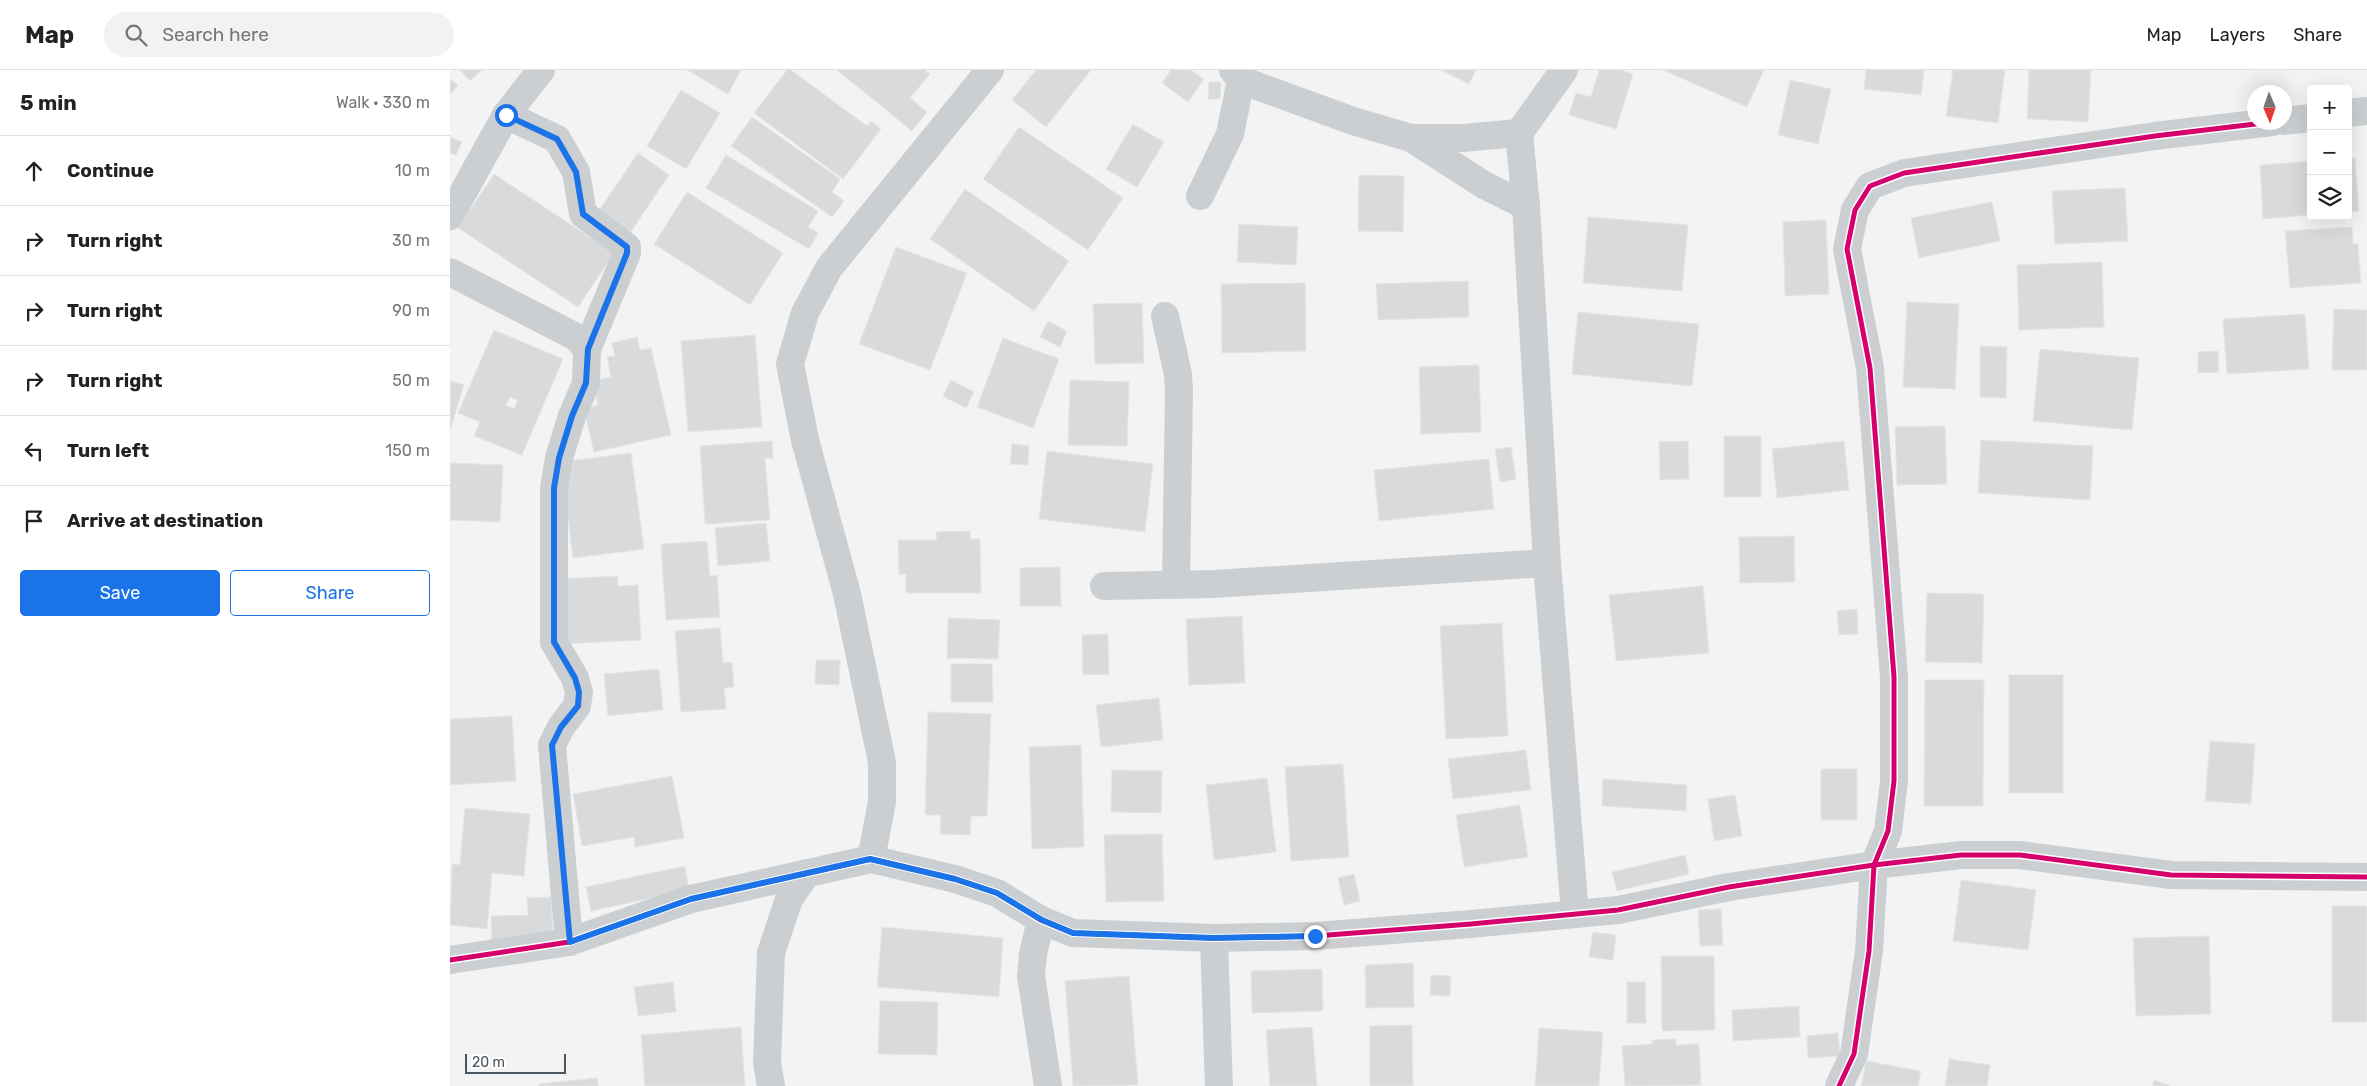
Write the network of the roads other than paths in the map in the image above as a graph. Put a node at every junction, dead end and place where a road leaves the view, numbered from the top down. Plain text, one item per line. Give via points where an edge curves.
1 (540, 70) edge
2 (990, 70) edge
3 (1564, 70) edge
4 (1237, 75) edge
5 (2367, 111) edge
6 (2352, 113) edge
7 (506, 115) junction
8 (2307, 118) edge
9 (2292, 120) edge
10 (2247, 125) edge
11 (1519, 133) junction
12 (1411, 138) junction
13 (1200, 196) dead end
14 (1526, 206) junction
15 (450, 216) edge
16 (450, 272) edge
17 (1165, 316) dead end
18 (588, 349) junction
19 (1547, 563) junction
20 (1176, 585) junction
21 (1104, 586) dead end
22 (870, 859) junction
23 (1874, 865) junction
24 (806, 873) junction
25 (2367, 877) edge
26 (1575, 914) junction
27 (1042, 920) junction
28 (1214, 938) junction
29 (570, 942) junction
30 (450, 960) edge
31 (771, 1086) edge
32 (1048, 1086) edge
33 (1219, 1086) edge
34 (1839, 1086) edge

1 - 7 street
2 - 22 street via 829,268 806,313 790,364 805,440 847,594 882,762 882,802
3 - 11 street
4 - 12 street via 1353,121
4 - 13 street via 1230,134
5 - 6 street
7 - 15 street
7 - 18 street via 557,139 576,172 583,214 627,247
8 - 9 street
10 - 23 street via 1904,173 1870,186 1854,210 1847,249 1870,368 1894,677 1893,789 1888,831
11 - 12 street
11 - 14 street
12 - 14 street
14 - 19 street
16 - 18 street via 576,337
17 - 20 street via 1179,390
18 - 29 street via 586,383 559,458 554,488 554,642 575,678 579,692 578,706 552,745
19 - 20 street
19 - 26 street
20 - 21 street
22 - 24 street
22 - 27 street via 955,879 997,893
23 - 25 street via 1961,855 2020,855 2171,875
23 - 26 street via 1729,887 1618,910
23 - 34 street via 1869,952 1854,1054
24 - 29 street via 691,899
24 - 31 street via 790,899 771,953 767,1063
26 - 28 street via 1315,936
27 - 28 street via 1073,933
27 - 32 street via 1031,976
28 - 33 street
29 - 30 street

